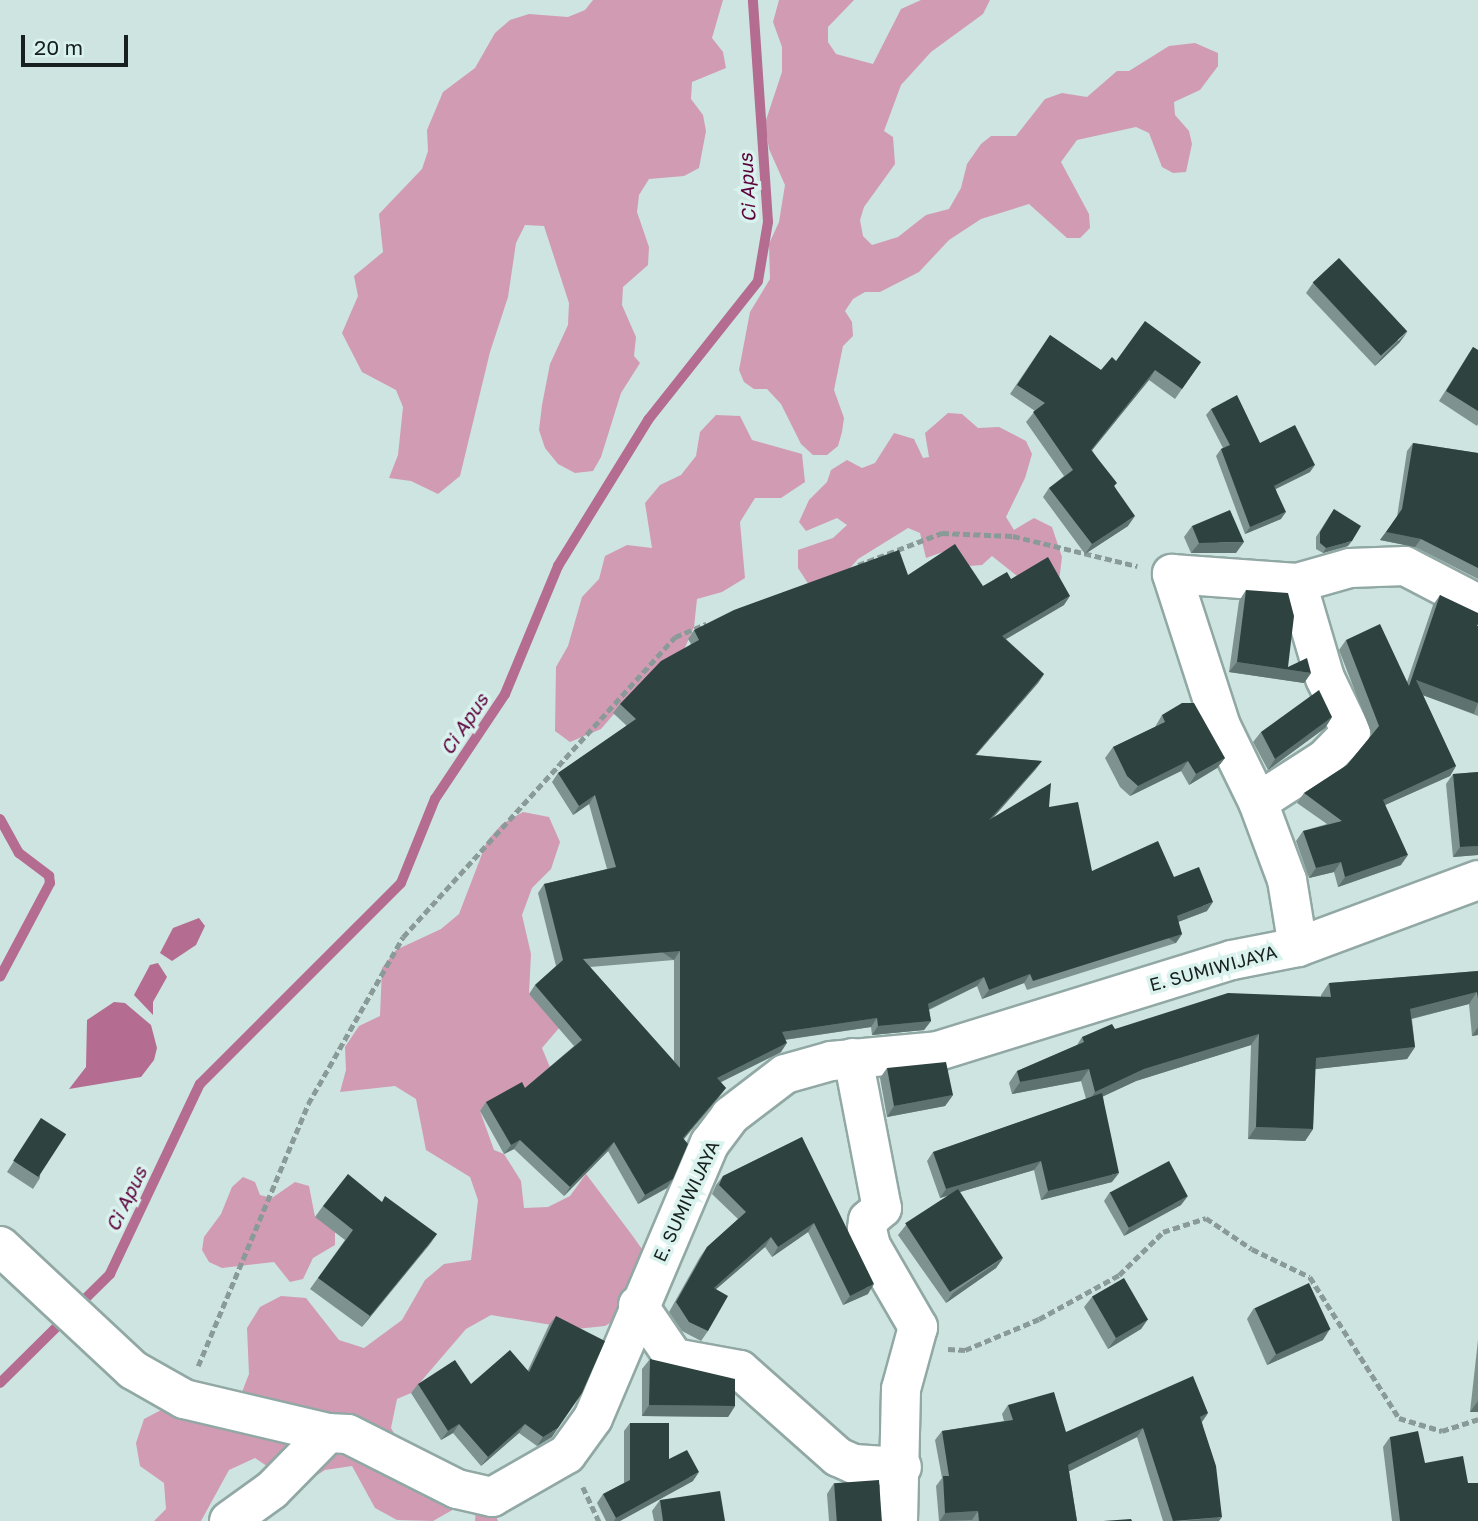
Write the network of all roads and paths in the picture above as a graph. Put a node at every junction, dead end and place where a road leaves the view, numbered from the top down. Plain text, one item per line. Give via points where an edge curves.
1 (855, 566) edge
2 (1172, 574) junction
3 (1297, 583) junction
4 (1478, 604) edge
5 (709, 623) edge
6 (1258, 802) junction
7 (1478, 880) edge
8 (1298, 947) junction
9 (853, 1058) junction
10 (0, 1246) edge
11 (638, 1305) junction
12 (910, 1349) junction
13 (184, 1399) junction
14 (1478, 1419) edge
15 (328, 1433) junction
16 (902, 1466) junction
17 (229, 1521) edge
18 (898, 1521) edge

1 - 2 path via 942,533 1013,536
2 - 3 street
2 - 6 street via 1221,726
3 - 4 street via 1350,568 1405,566
3 - 6 street via 1325,678 1350,735 1325,759
5 - 13 path via 675,637 403,937 308,1104
6 - 8 street via 1287,880
7 - 8 street, E. SUMIWIJAYA
8 - 9 street, E. SUMIWIJAYA via 1232,960 938,1051
9 - 11 street, E. SUMIWIJAYA via 785,1074 730,1116 710,1143
9 - 12 street via 883,1208 868,1220 867,1229 871,1246 913,1311 918,1327
10 - 13 street, E. SUMIWIJAYA via 133,1370
11 - 15 street, E. SUMIWIJAYA via 587,1427 567,1454 506,1492 492,1497 457,1489 348,1434
11 - 16 street via 674,1358 740,1370 838,1457 854,1464
12 - 14 path via 965,1350 1039,1319 1119,1275 1163,1232 1206,1218 1310,1277 1399,1418 1442,1431
12 - 16 street via 901,1389
13 - 15 street, E. SUMIWIJAYA
15 - 17 street via 272,1490
16 - 18 street

